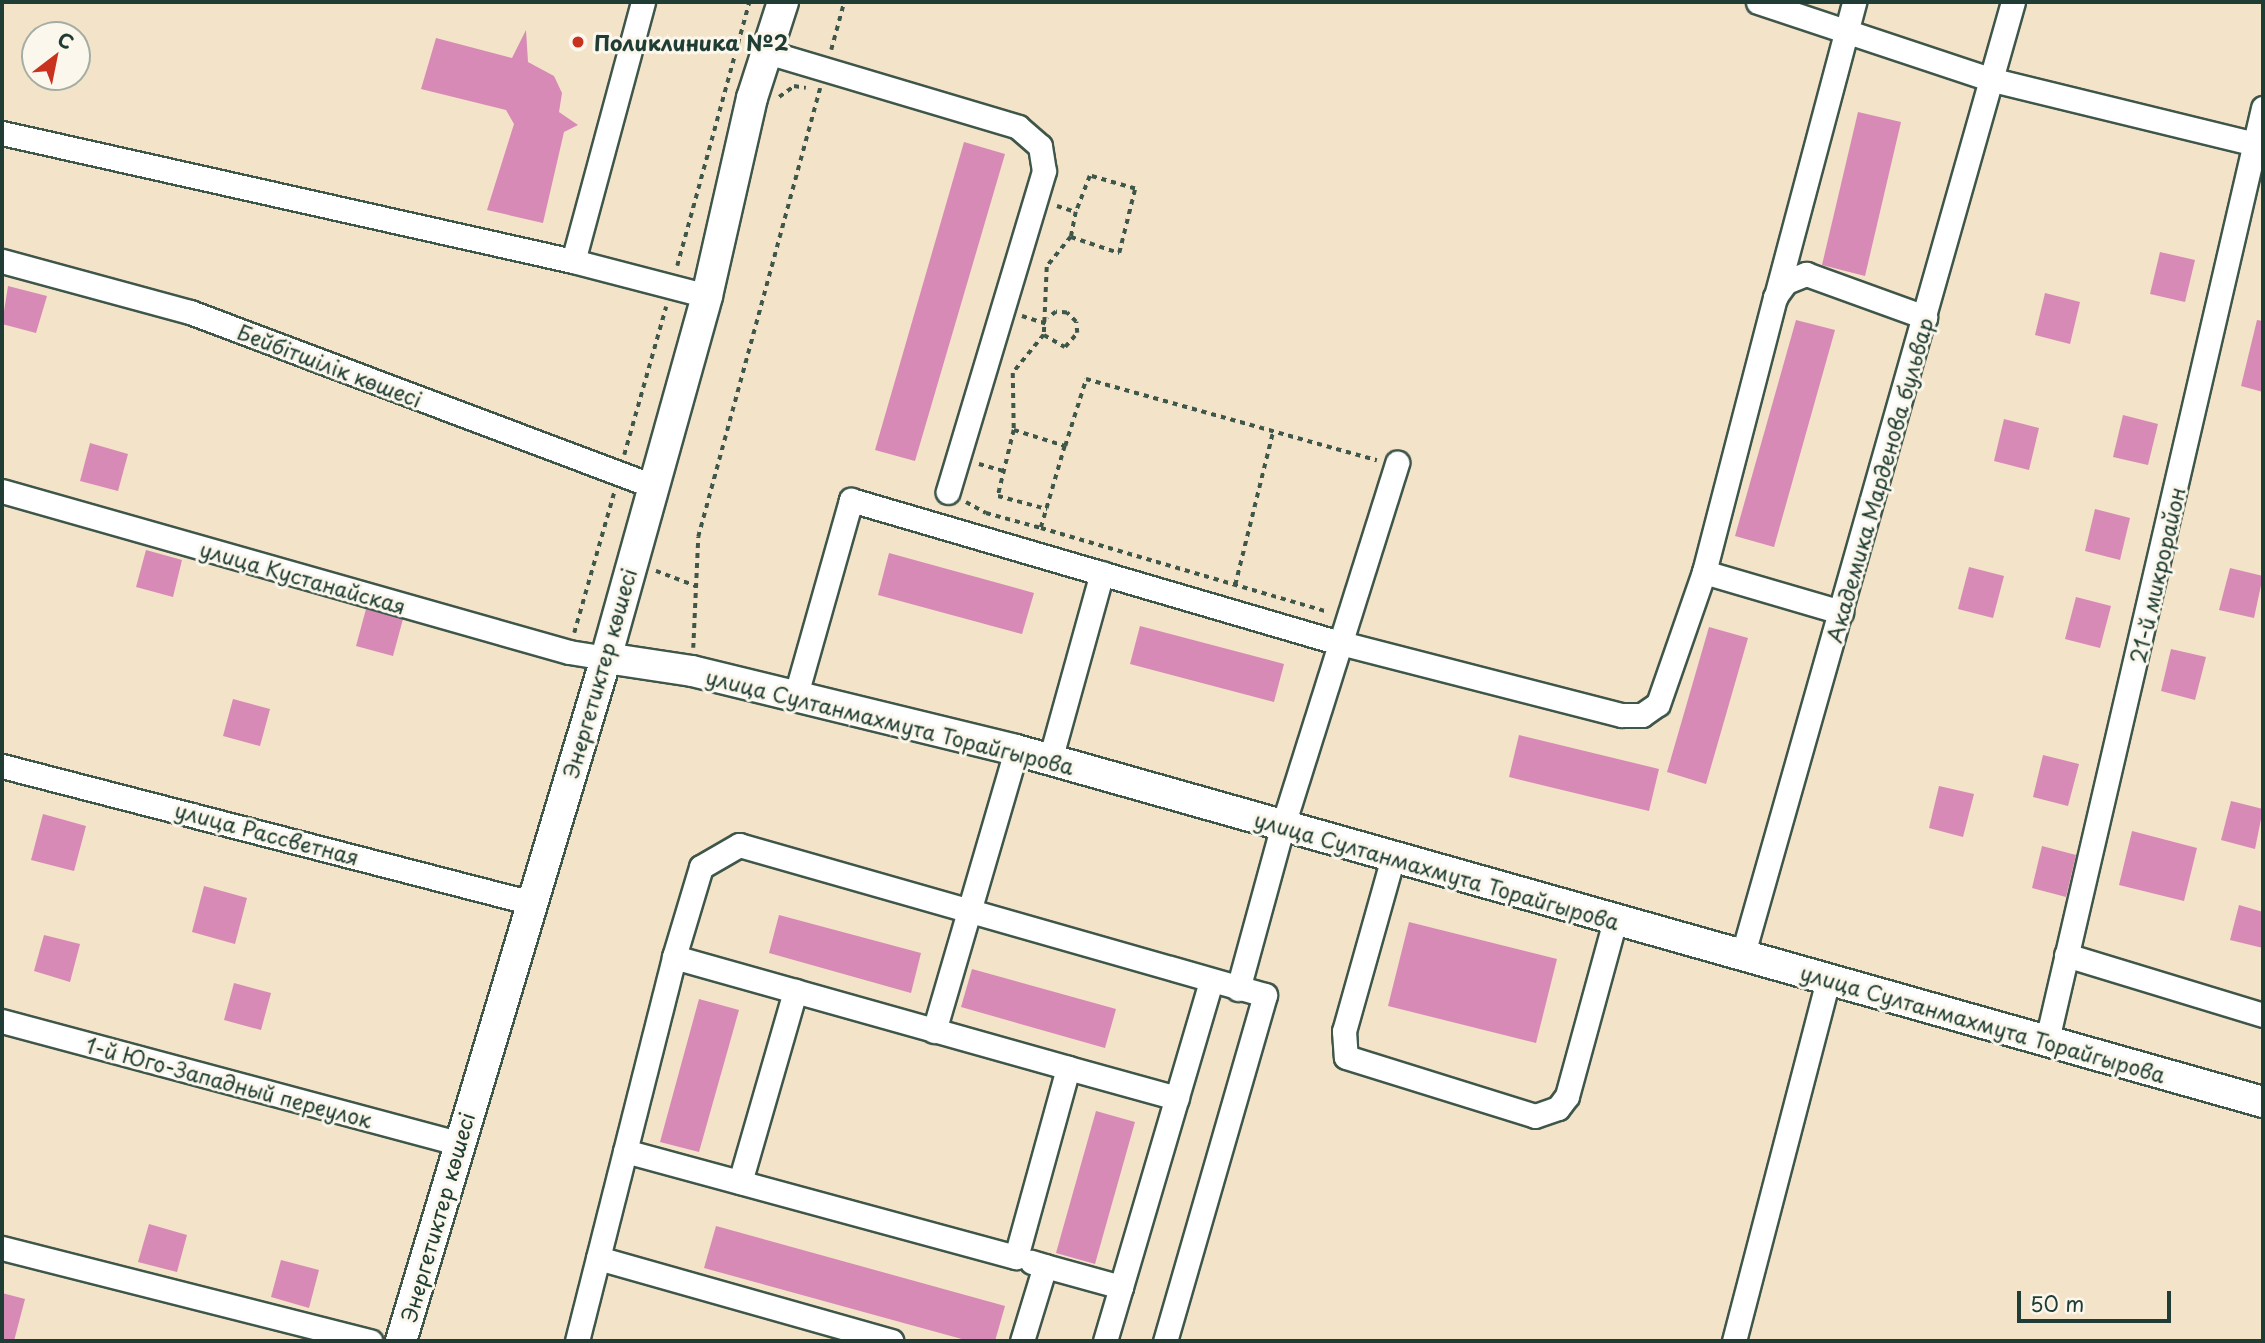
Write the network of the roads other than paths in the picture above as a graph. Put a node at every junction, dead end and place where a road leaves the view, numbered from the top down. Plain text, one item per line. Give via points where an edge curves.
1 (643, 2) edge
2 (783, 2) edge
3 (1758, 2) edge
4 (1854, 2) edge
5 (2013, 2) edge
6 (1847, 29) junction
7 (767, 52) junction
8 (1993, 80) junction
9 (2263, 108) edge
10 (2, 133) edge
11 (2259, 145) edge
12 (2, 261) edge
13 (573, 261) junction
14 (707, 296) junction
15 (1775, 297) junction
16 (1925, 317) junction
17 (1390, 462) road end
18 (653, 486) junction
19 (2, 491) edge
20 (948, 492) road end
21 (1704, 572) junction
22 (1102, 573) junction
23 (1841, 612) junction
24 (1337, 642) junction
25 (606, 658) junction
26 (794, 698) junction
27 (1016, 750) junction
28 (1050, 760) junction
29 (2, 766) edge
30 (1283, 825) junction
31 (1393, 857) junction
32 (532, 903) junction
33 (969, 912) junction
34 (1615, 921) junction
35 (2066, 955) junction
36 (674, 957) junction
37 (1742, 957) junction
38 (1828, 979) junction
39 (1211, 982) junction
40 (1238, 989) junction
41 (795, 991) junction
42 (2263, 1015) edge
43 (2, 1021) edge
44 (933, 1031) junction
45 (2047, 1040) junction
46 (1068, 1069) junction
47 (1177, 1098) junction
48 (2263, 1099) edge
49 (457, 1143) junction
50 (625, 1151) junction
51 (740, 1182) junction
52 (2, 1248) edge
53 (1016, 1256) junction
54 (598, 1258) junction
55 (1045, 1266) junction
56 (1121, 1287) junction
57 (370, 1341) edge
58 (401, 1341) edge
59 (577, 1341) edge
60 (892, 1341) edge
61 (1022, 1341) edge
62 (1105, 1341) edge
63 (1165, 1341) edge
64 (1734, 1341) edge

1 - 13 street
2 - 7 main road, Энергетиктер көшесі
3 - 6 street
4 - 6 street
5 - 8 street, Академика Марденова бульвар
6 - 8 street
6 - 15 street
7 - 14 main road, Энергетиктер көшесі
7 - 20 street via 822,81 1018,127 1040,146 1044,171
8 - 11 street
8 - 16 street, Академика Марденова бульвар
9 - 11 street, 21-й микрорайон
10 - 13 street
11 - 35 street, 21-й микрорайон
12 - 18 street, Бейбітшілік көшесі via 190,312
13 - 14 street
14 - 18 main road, Энергетиктер көшесі
15 - 16 street via 1786,282 1806,274
15 - 21 street
16 - 23 street, Академика Марденова бульвар
17 - 24 street
18 - 25 main road, Энергетиктер көшесі
19 - 25 street, улица Кустанайская via 569,652
21 - 23 street
21 - 24 street via 1658,704 1642,715 1622,715
22 - 24 street
22 - 26 street via 850,500
22 - 28 street
23 - 37 street, Академика Марденова бульвар
24 - 30 street
25 - 26 main road, улица Султанмахмута Торайгырова via 692,671
25 - 32 main road, Энергетиктер көшесі
26 - 27 main road, улица Султанмахмута Торайгырова
27 - 28 main road, улица Султанмахмута Торайгырова
27 - 33 street
28 - 30 main road, улица Султанмахмута Торайгырова
29 - 32 street, улица Рассветная
30 - 31 main road, улица Султанмахмута Торайгырова
30 - 40 street
31 - 34 main road, улица Султанмахмута Торайгырова
31 - 34 street via 1344,1031 1346,1057 1353,1063 1522,1112 1546,1114 1567,1096
32 - 49 main road, Энергетиктер көшесі
33 - 36 street via 739,845 701,867
33 - 39 street
33 - 44 street
34 - 37 main road, улица Султанмахмута Торайгырова
35 - 42 street
35 - 45 street, 21-й микрорайон
36 - 41 street
36 - 50 street
37 - 38 main road, улица Султанмахмута Торайгырова
38 - 45 main road, улица Султанмахмута Торайгырова
38 - 64 street
39 - 40 street
39 - 47 street
40 - 63 street via 1265,995
41 - 44 street
41 - 51 street
43 - 49 street, 1-й Юго-Западный переулок
44 - 46 street
45 - 48 main road, улица Султанмахмута Торайгырова
46 - 47 street
46 - 53 street
47 - 56 street
49 - 58 main road, Энергетиктер көшесі
50 - 51 street
50 - 54 street
51 - 53 street
52 - 57 street
53 - 55 street
54 - 59 street
54 - 60 street
55 - 56 street
55 - 61 street
56 - 62 street

